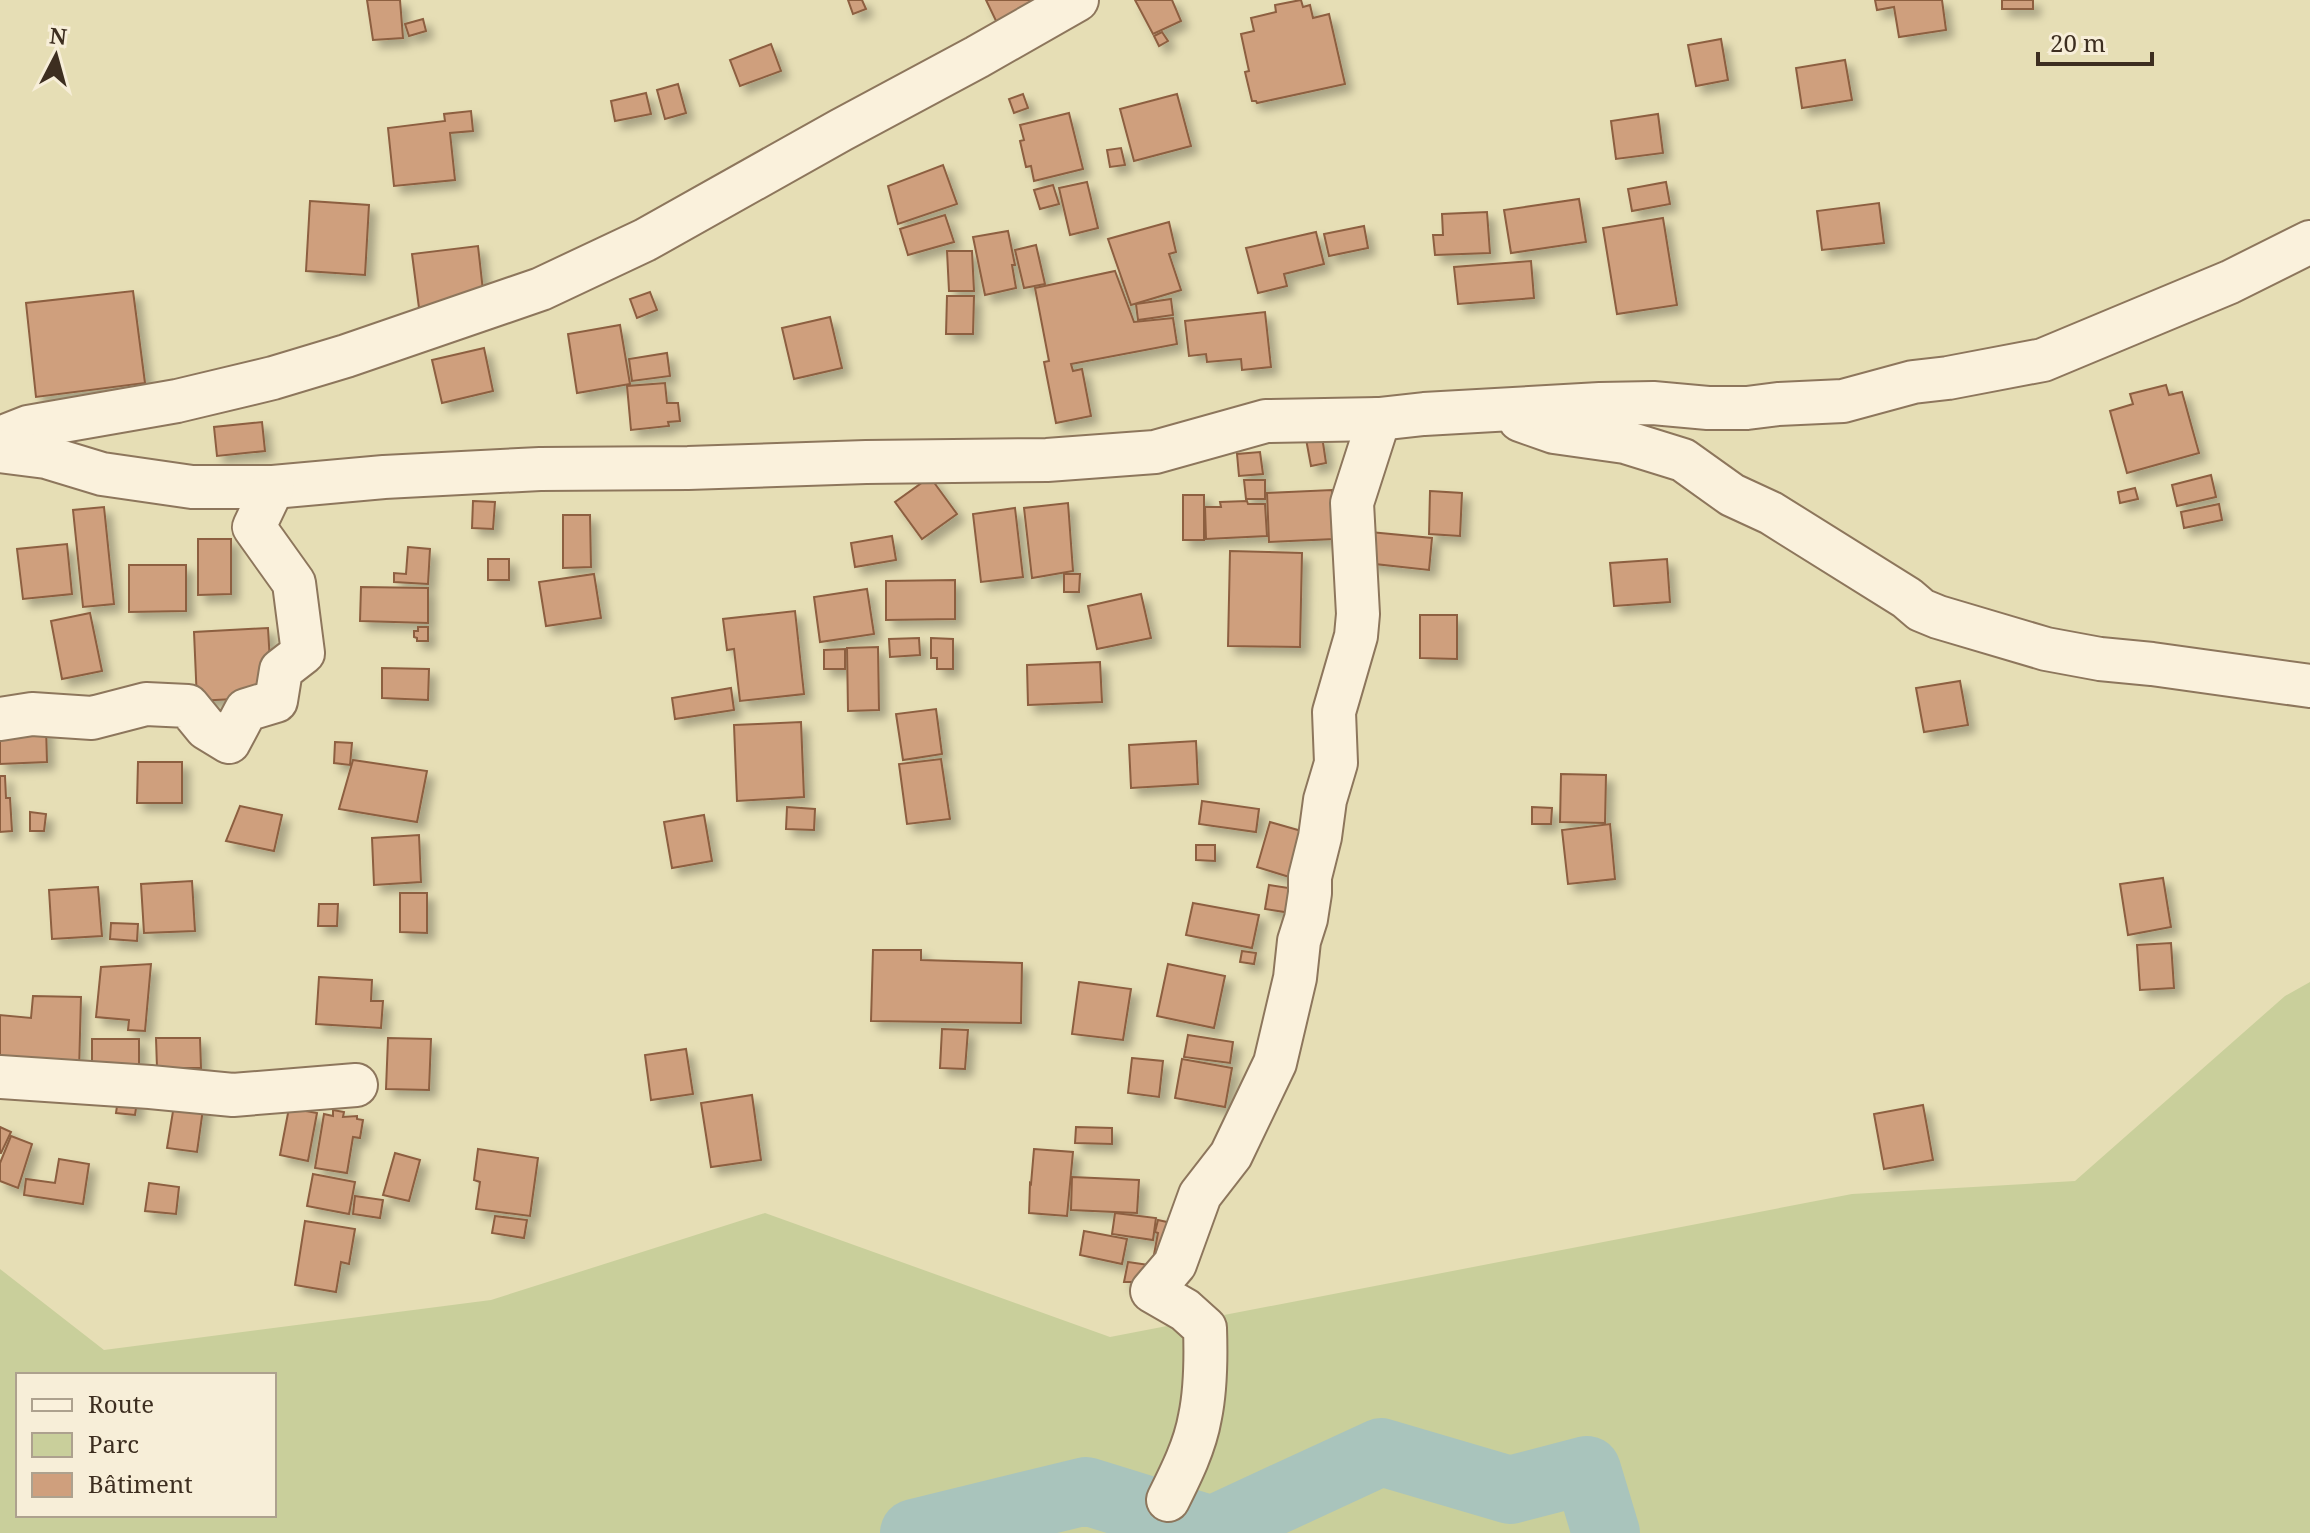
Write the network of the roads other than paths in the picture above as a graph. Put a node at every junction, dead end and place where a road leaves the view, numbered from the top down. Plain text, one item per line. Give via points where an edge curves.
1 (1077, 0) edge
2 (2310, 242) edge
3 (1505, 411) junction
4 (1379, 419) junction
5 (0, 438) edge
6 (0, 451) edge
7 (273, 487) junction
8 (2310, 686) edge
9 (0, 719) edge
10 (0, 1077) edge
11 (356, 1085) dead end
12 (1168, 1500) dead end

1 - 5 street via 645,240 541,289 273,378 28,427
2 - 3 street via 2230,282 2043,360 1913,382 1843,401 1747,408 1600,404
3 - 4 street
3 - 8 street via 1554,432 1625,442 1683,460 1732,495 1771,513 1938,617 2073,654
4 - 7 street via 1266,421 1155,452 1047,460 540,469
4 - 12 street via 1352,503 1356,636 1334,712 1336,763 1275,1063 1231,1155 1200,1195 1175,1264 1152,1291 1205,1328 1200,1418
6 - 7 street via 192,487
7 - 9 street via 254,527 294,583 303,653 281,670 276,701 246,710 229,742 206,728 188,706 146,704 92,718 32,714
10 - 11 street via 233,1095

